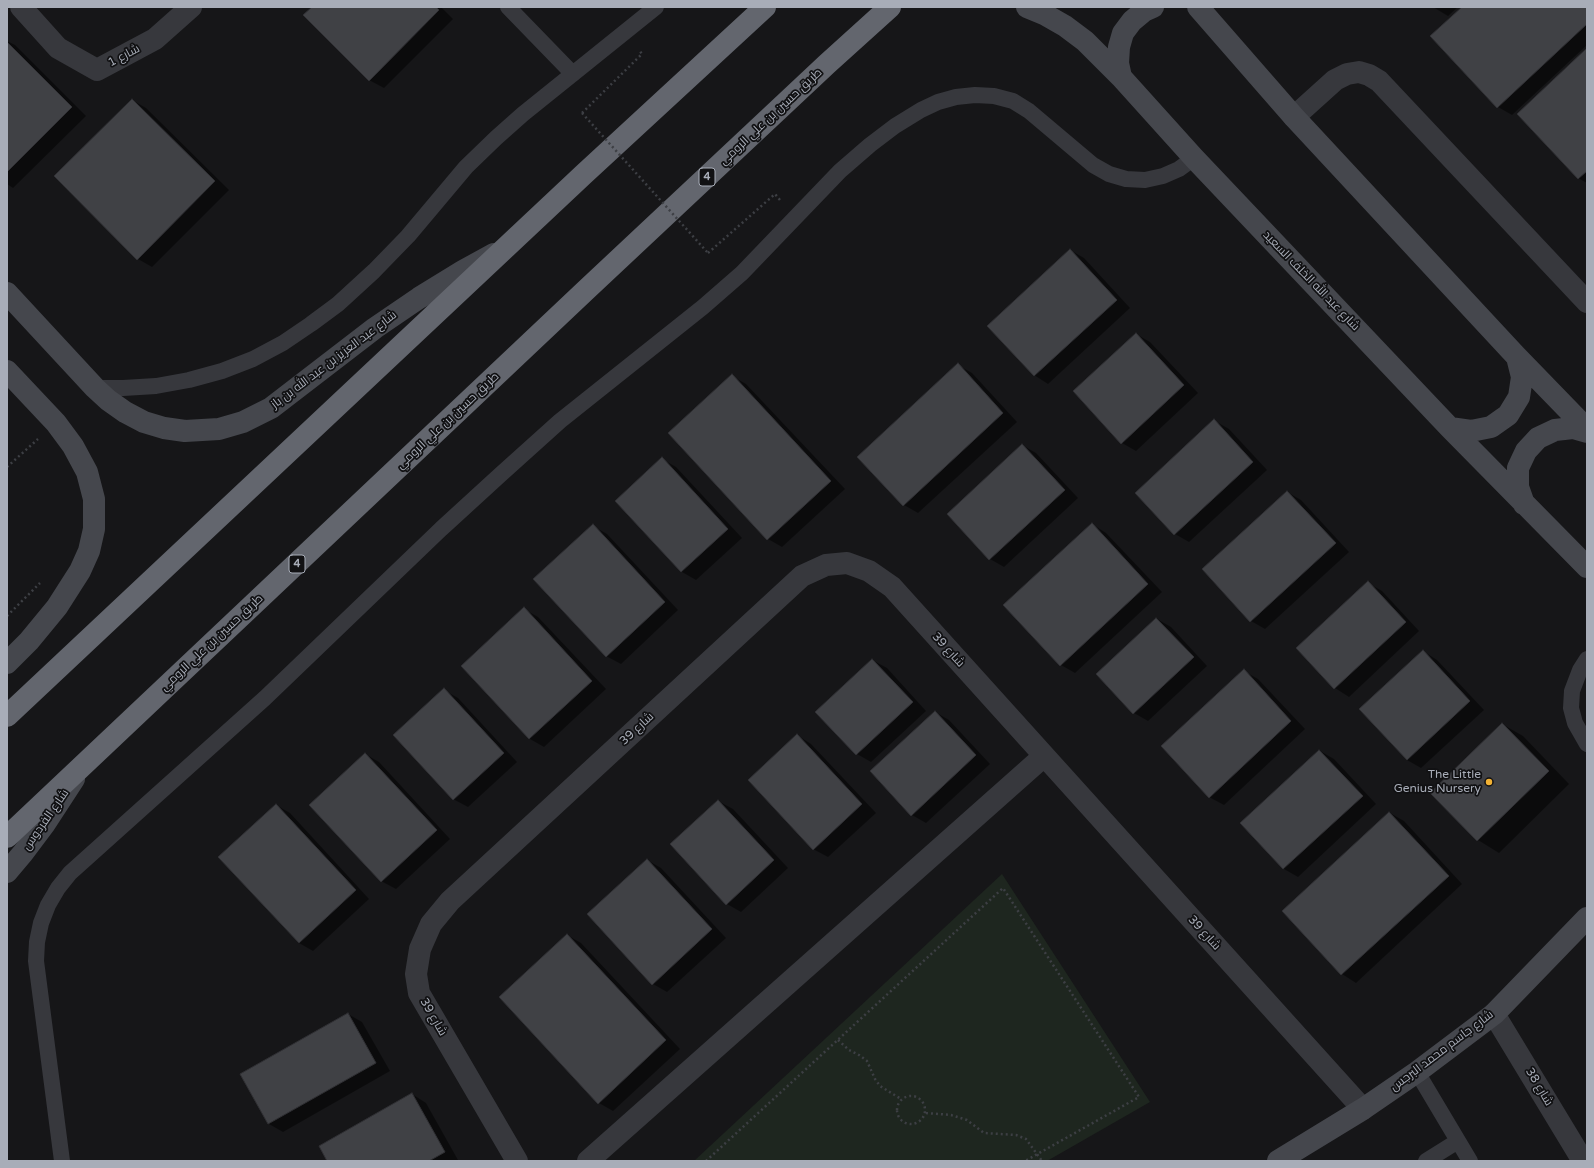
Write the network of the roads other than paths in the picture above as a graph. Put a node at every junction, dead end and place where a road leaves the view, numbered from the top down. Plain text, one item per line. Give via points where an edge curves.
1 (21, 7) edge
2 (191, 7) edge
3 (508, 7) edge
4 (656, 7) edge
5 (765, 7) edge
6 (904, 7) edge
7 (1027, 7) edge
8 (1153, 7) edge
9 (1197, 9) edge
10 (884, 13) edge
11 (573, 74) junction
12 (1121, 77) junction
13 (1294, 117) junction
14 (1194, 158) junction
15 (509, 245) junction
16 (7, 293) edge
17 (1587, 302) edge
18 (1517, 357) junction
19 (7, 371) edge
20 (95, 388) junction
21 (1450, 428) junction
22 (1587, 431) edge
23 (1524, 504) junction
24 (1587, 567) edge
25 (1587, 659) edge
26 (7, 663) edge
27 (7, 716) edge
28 (1587, 744) edge
29 (1044, 756) junction
30 (82, 766) junction
31 (7, 837) edge
32 (7, 872) edge
33 (1587, 918) edge
34 (1494, 1014) junction
35 (1417, 1072) junction
36 (1363, 1109) junction
37 (1458, 1141) junction
38 (62, 1161) edge
39 (517, 1161) edge
40 (588, 1161) edge
41 (1278, 1161) edge
42 (1426, 1161) edge
43 (1470, 1161) edge
44 (1583, 1161) edge

1 - 2 street, شارع 1 via 58,48 97,70 155,39
3 - 11 lane
4 - 11 lane
5 - 15 highway
6 - 10 main road
7 - 12 main road, شارع عبد الله الخلف السعيد via 1065,26 1085,41
8 - 12 main road via 1132,21 1123,33 1118,63
9 - 13 main road
10 - 30 highway, طريق حسين بن علي الرومي / 4
11 - 20 lane via 496,138 466,167 408,236 374,271 338,304 283,343 253,359 189,380 156,386
12 - 14 main road, شارع عبد الله الخلف السعيد
13 - 17 street via 1335,80 1359,72 1369,75 1379,82
13 - 18 main road
14 - 21 main road, شارع عبد الله الخلف السعيد
14 - 38 lane via 1179,169 1157,178 1126,179 1109,174 1093,165 1029,111 1013,101 975,95 956,97 921,110 895,126 840,171 742,272 703,307 560,421 500,475 265,698 70,873 58,888 41,923 36,961
15 - 20 main road, شارع عبد العزيز بن عبد الله بن باز via 419,298 271,408 243,422 205,430 164,428 144,422 125,412
15 - 27 highway
16 - 20 main road, شارع عبد العزيز بن عبد الله بن باز
18 - 21 main road via 1522,378 1519,397 1508,415 1491,427 1471,432
18 - 22 main road
19 - 26 main road via 56,423 73,446 87,472 94,499 94,529 89,551 80,571 57,607
21 - 23 main road, شارع عبد الله الخلف السعيد
22 - 23 main road via 1574,428 1555,430 1538,438 1526,451 1518,468 1518,487
23 - 24 main road, شارع عبد الله الخلف السعيد
25 - 28 lane via 1572,691 1571,708 1575,723
29 - 36 street, شارع 39
29 - 39 street, شارع 39 via 892,587 869,571 847,563 826,565 802,576 450,902 431,924 420,949 416,974 419,993
29 - 40 street
30 - 31 highway, طريق حسين بن علي الرومي / 4
30 - 32 main road, شارع الفردوس via 44,825
33 - 34 main road, شارع جاسم محمد البرجس
34 - 35 main road, شارع جاسم محمد البرجس
34 - 44 street, شارع 38
35 - 36 main road, شارع جاسم محمد البرجس
35 - 37 lane
36 - 41 main road, شارع جاسم محمد البرجس
37 - 42 lane
37 - 43 lane

